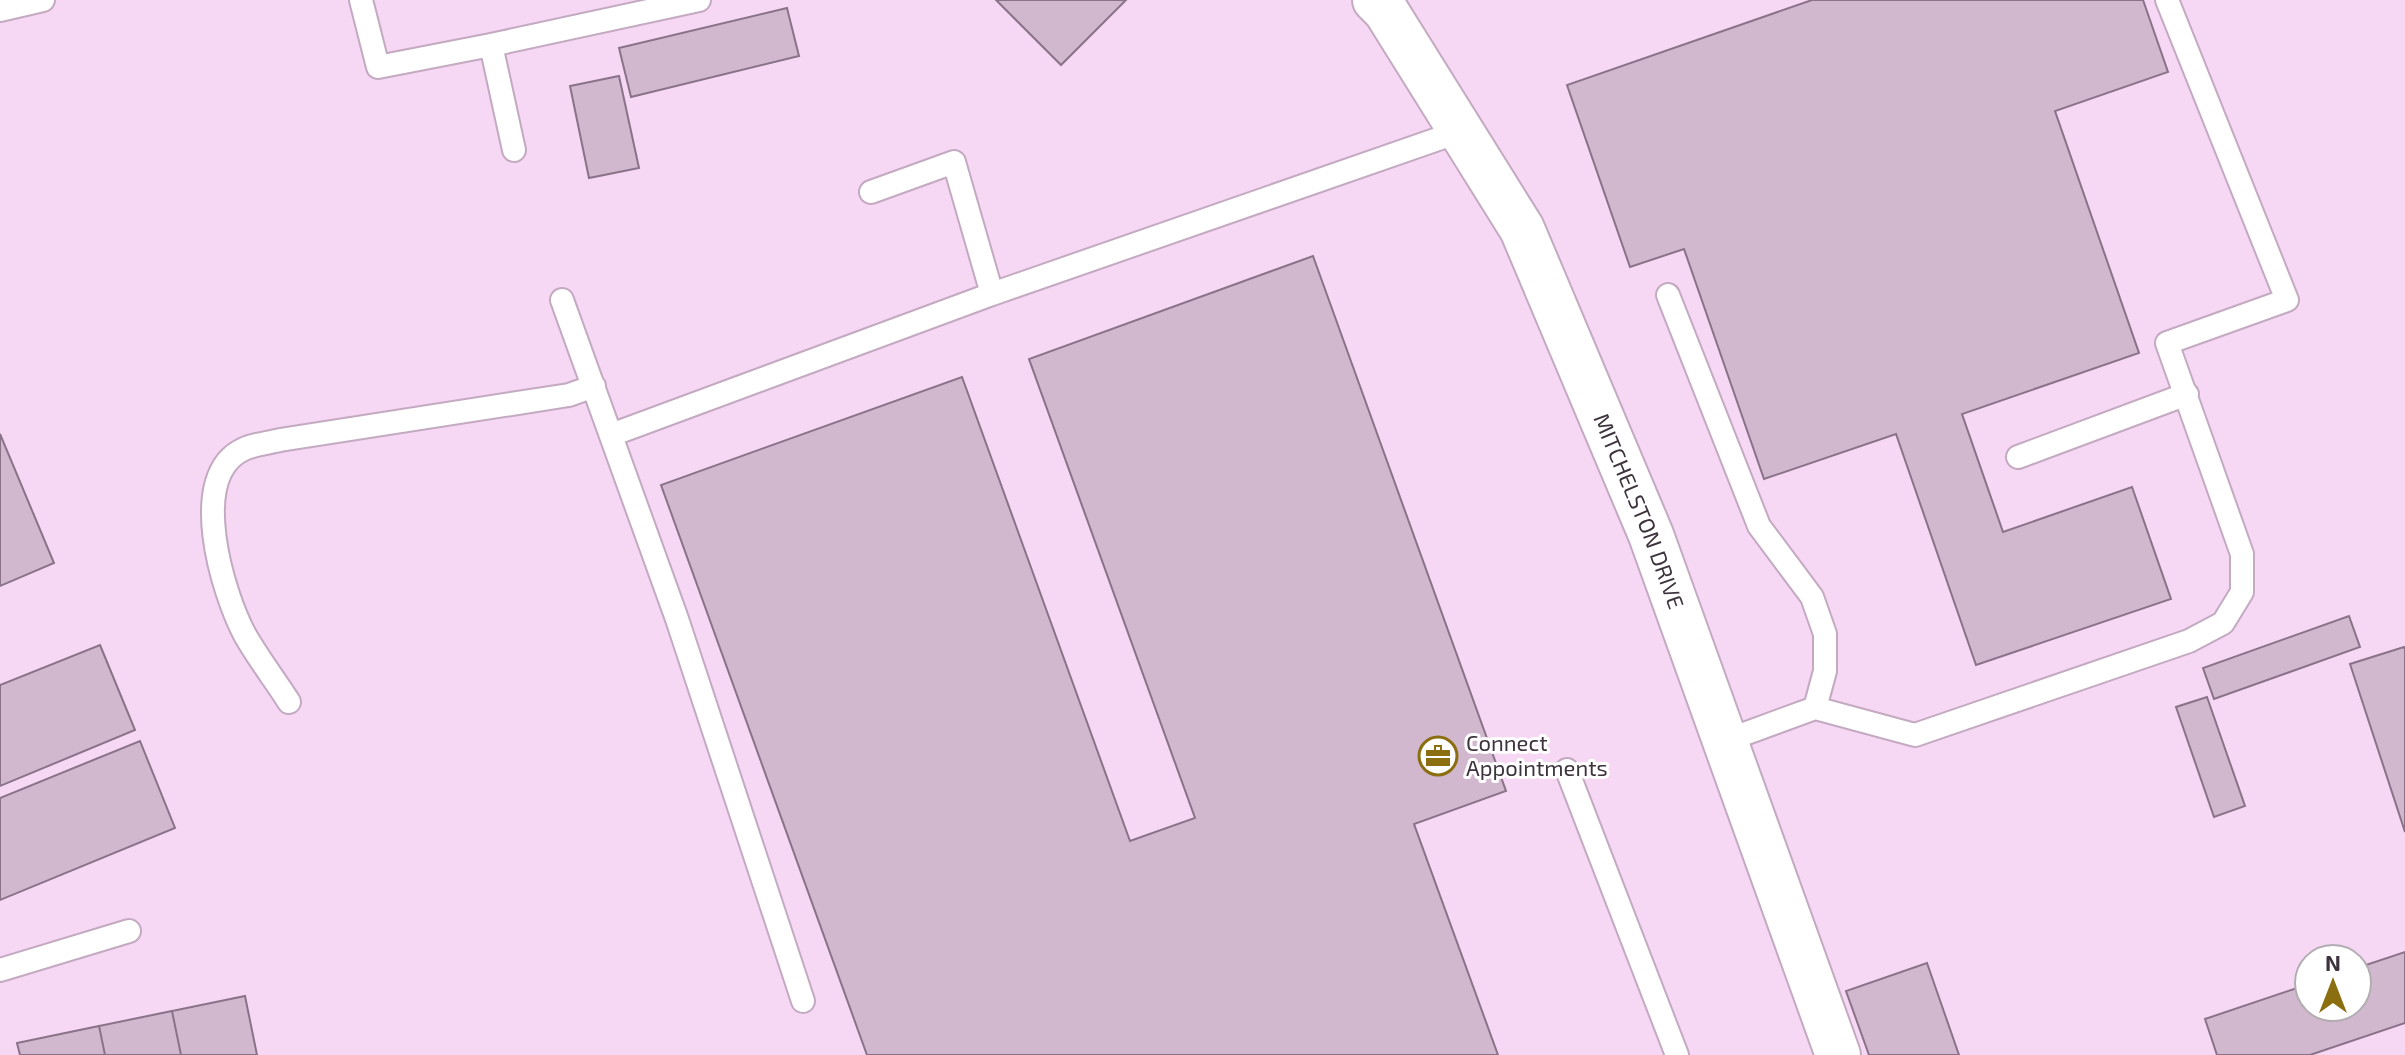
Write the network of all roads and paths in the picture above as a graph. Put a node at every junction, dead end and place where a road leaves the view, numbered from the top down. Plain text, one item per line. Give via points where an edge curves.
1 (43, 0) edge
2 (361, 0) edge
3 (699, 0) edge
4 (2167, 0) edge
5 (1390, 4) edge
6 (0, 10) edge
7 (491, 45) junction
8 (1461, 131) junction
9 (514, 150) dead end
10 (871, 192) dead end
11 (992, 294) junction
12 (1668, 295) dead end
13 (562, 300) dead end
14 (594, 386) junction
15 (2187, 394) junction
16 (611, 435) junction
17 (2018, 457) dead end
18 (289, 702) dead end
19 (1815, 708) junction
20 (1725, 741) junction
21 (1567, 770) dead end
22 (129, 931) dead end
23 (0, 970) edge
24 (803, 1001) dead end
25 (1677, 1055) edge
26 (1838, 1055) edge

1 - 6 lane
2 - 7 lane via 378,67
3 - 7 lane
4 - 15 lane via 2287,300 2167,343
5 - 8 street, MITCHELSTON DRIVE
7 - 9 lane
8 - 11 lane
8 - 20 street, MITCHELSTON DRIVE via 1522,229 1651,535
10 - 11 lane via 954,162
11 - 16 lane
12 - 19 lane via 1759,526 1812,597 1825,634 1825,671
13 - 14 lane
14 - 16 lane
14 - 18 lane via 569,395 280,440 243,449 227,463 216,482 213,507 219,568 245,635
15 - 17 lane
15 - 19 lane via 2242,554 2242,592 2223,623 2189,641 1915,735
16 - 24 lane
19 - 20 lane
20 - 26 street, MITCHELSTON DRIVE
21 - 25 lane
22 - 23 lane

